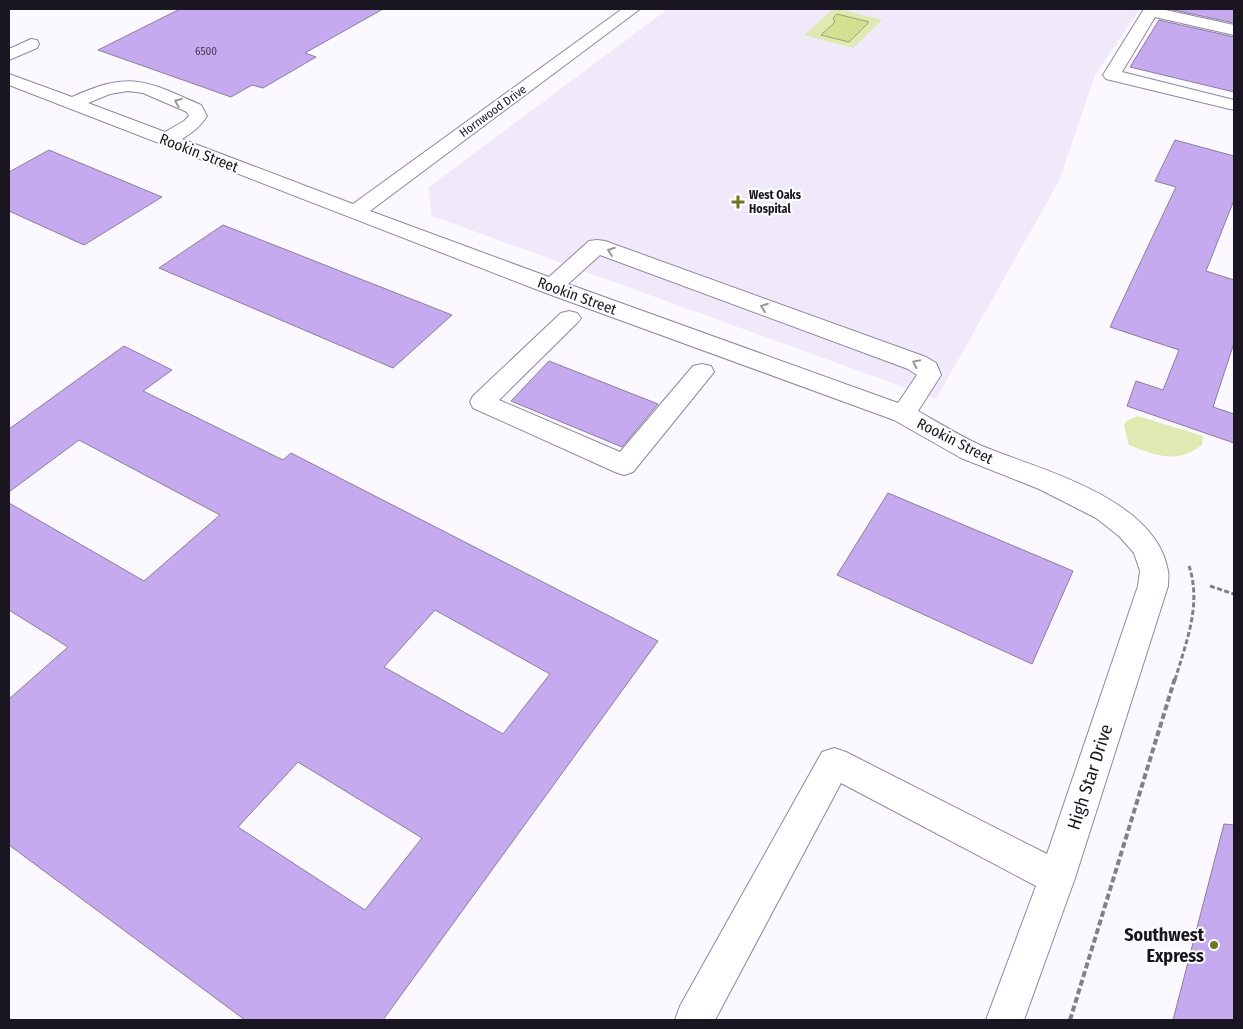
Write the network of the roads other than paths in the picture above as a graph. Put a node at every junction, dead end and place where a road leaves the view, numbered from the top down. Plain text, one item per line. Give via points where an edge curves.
1 (632, 9) edge
2 (1151, 10) edge
3 (1234, 30) edge
4 (31, 44) dead end
5 (9, 55) edge
6 (9, 79) edge
7 (72, 104) junction
8 (1234, 105) edge
9 (166, 140) junction
10 (354, 212) junction
11 (551, 287) junction
12 (569, 318) dead end
13 (702, 372) dead end
14 (903, 414) junction
15 (1135, 534) joint
16 (1057, 878) junction
17 (694, 1020) edge
18 (1005, 1020) edge

1 - 10 street, Hornwood Drive
2 - 3 street
2 - 8 street via 1112,75
4 - 5 street
6 - 7 street, Rookin Street
7 - 9 street, Rookin Street
9 -> 7 street via 191,125 198,116 195,109 137,86 102,91
9 - 10 street, Rookin Street
10 - 11 street, Rookin Street
11 - 14 street, Rookin Street
14 -> 11 street via 929,374 928,369 917,362 597,246
12 - 13 street via 482,402 624,465
14 - 15 street, Rookin Street via 969,450 1080,496
15 - 16 street, High Star Drive via 1148,553 1154,570 1153,586
16 - 17 street via 834,763
16 - 18 street, High Star Drive

